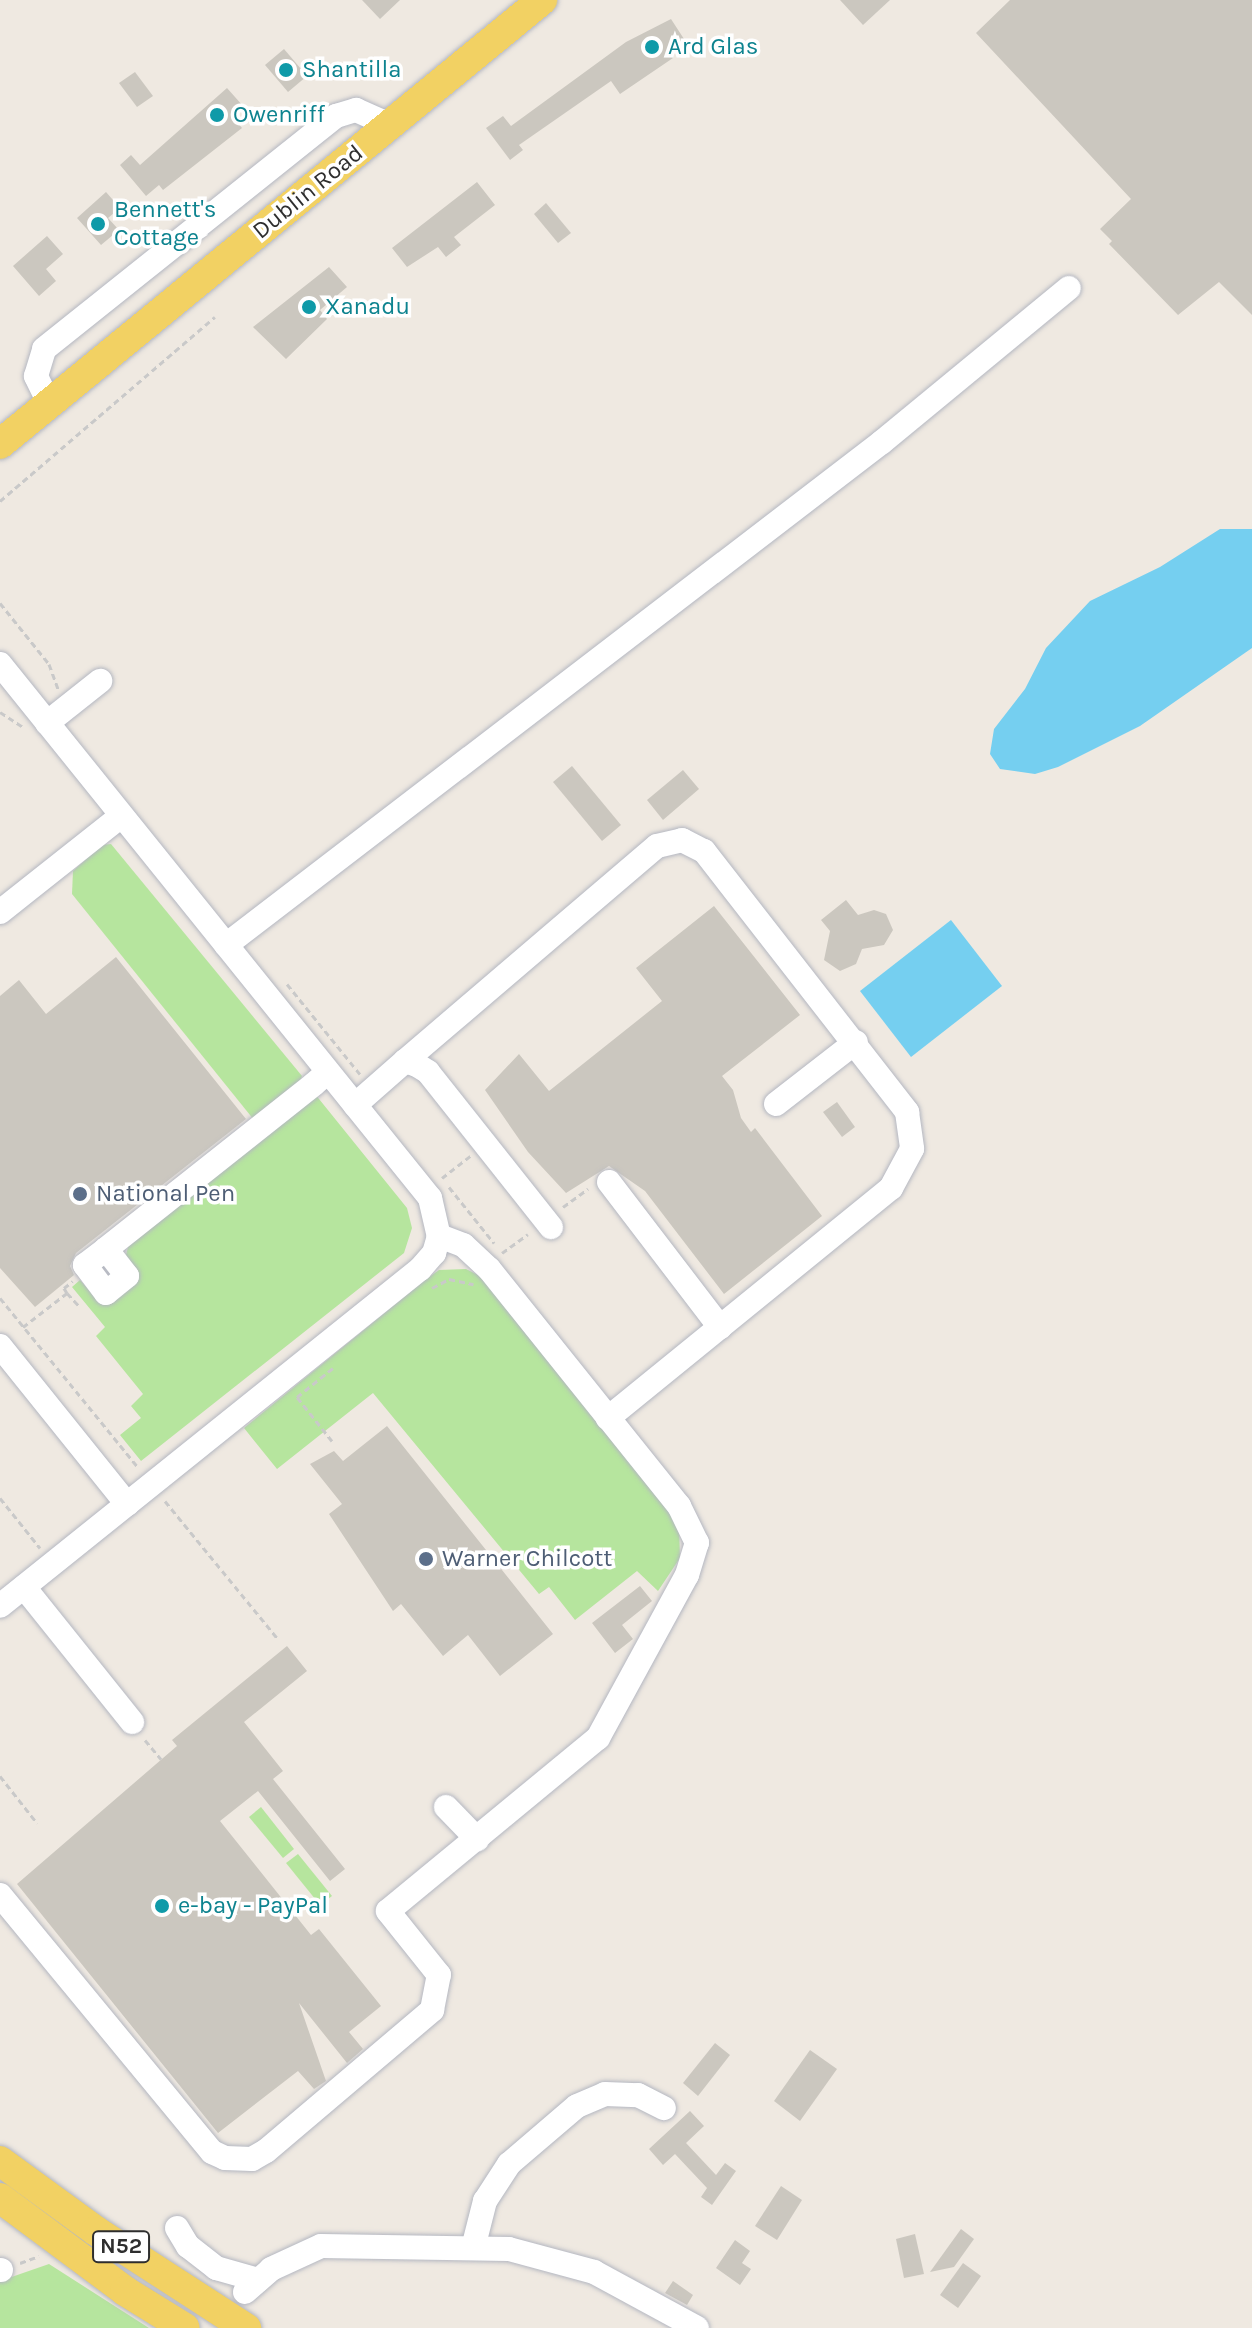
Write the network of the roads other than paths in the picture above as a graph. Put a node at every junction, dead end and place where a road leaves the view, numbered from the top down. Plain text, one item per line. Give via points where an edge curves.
1 (542, 0) edge
2 (390, 125) junction
3 (1069, 288) dead end
4 (49, 403) junction
5 (0, 444) edge
6 (0, 664) edge
7 (100, 681) dead end
8 (56, 716) junction
9 (121, 816) junction
10 (0, 912) edge
11 (226, 945) junction
12 (856, 1042) junction
13 (405, 1061) junction
14 (328, 1072) junction
15 (364, 1097) junction
16 (776, 1104) dead end
17 (609, 1182) dead end
18 (551, 1227) dead end
19 (439, 1236) junction
20 (106, 1249) junction
21 (720, 1327) junction
22 (0, 1346) edge
23 (608, 1418) junction
24 (127, 1504) junction
25 (24, 1587) junction
26 (0, 1606) edge
27 (139, 1731) road end
28 (446, 1807) dead end
29 (477, 1839) junction
30 (0, 1895) edge
31 (664, 2108) dead end
32 (0, 2161) edge
33 (0, 2198) edge
34 (177, 2228) dead end
35 (473, 2248) junction
36 (185, 2328) edge
37 (246, 2328) edge
38 (697, 2328) edge

1 - 2 main road, Dublin Road
2 - 4 main road, Dublin Road
2 - 4 street via 356,110 336,116 44,349 36,376
3 - 11 street via 882,442
4 - 5 main road, Dublin Road
6 - 8 street
7 - 8 street
8 - 9 street
9 - 10 street
9 - 11 street
11 - 14 street
12 - 13 street via 704,851 682,840 657,846
12 - 16 street
12 - 21 street via 907,1112 909,1161 891,1188
13 - 15 street
13 - 18 street via 428,1072
14 - 15 street
14 - 20 street
15 - 19 street via 430,1198
17 - 21 street
19 - 23 street via 463,1245 489,1269
19 - 24 street via 434,1253 420,1269
20 - 20 street via 85,1265 106,1293 127,1276
21 - 23 street
22 - 24 street
23 - 29 street via 692,1524 695,1556 598,1738
24 - 25 street
25 - 26 street
25 - 27 street
28 - 29 street
29 - 30 street via 388,1911 439,1975 432,2010 252,2159 212,2152
31 - 35 street via 627,2095 605,2094 577,2106 509,2164 485,2201
32 - 37 main road, N52
33 - 36 main road, N52
34 - 35 street via 188,2246 216,2268 251,2286 295,2255 321,2246
35 - 38 street via 523,2252 594,2272

